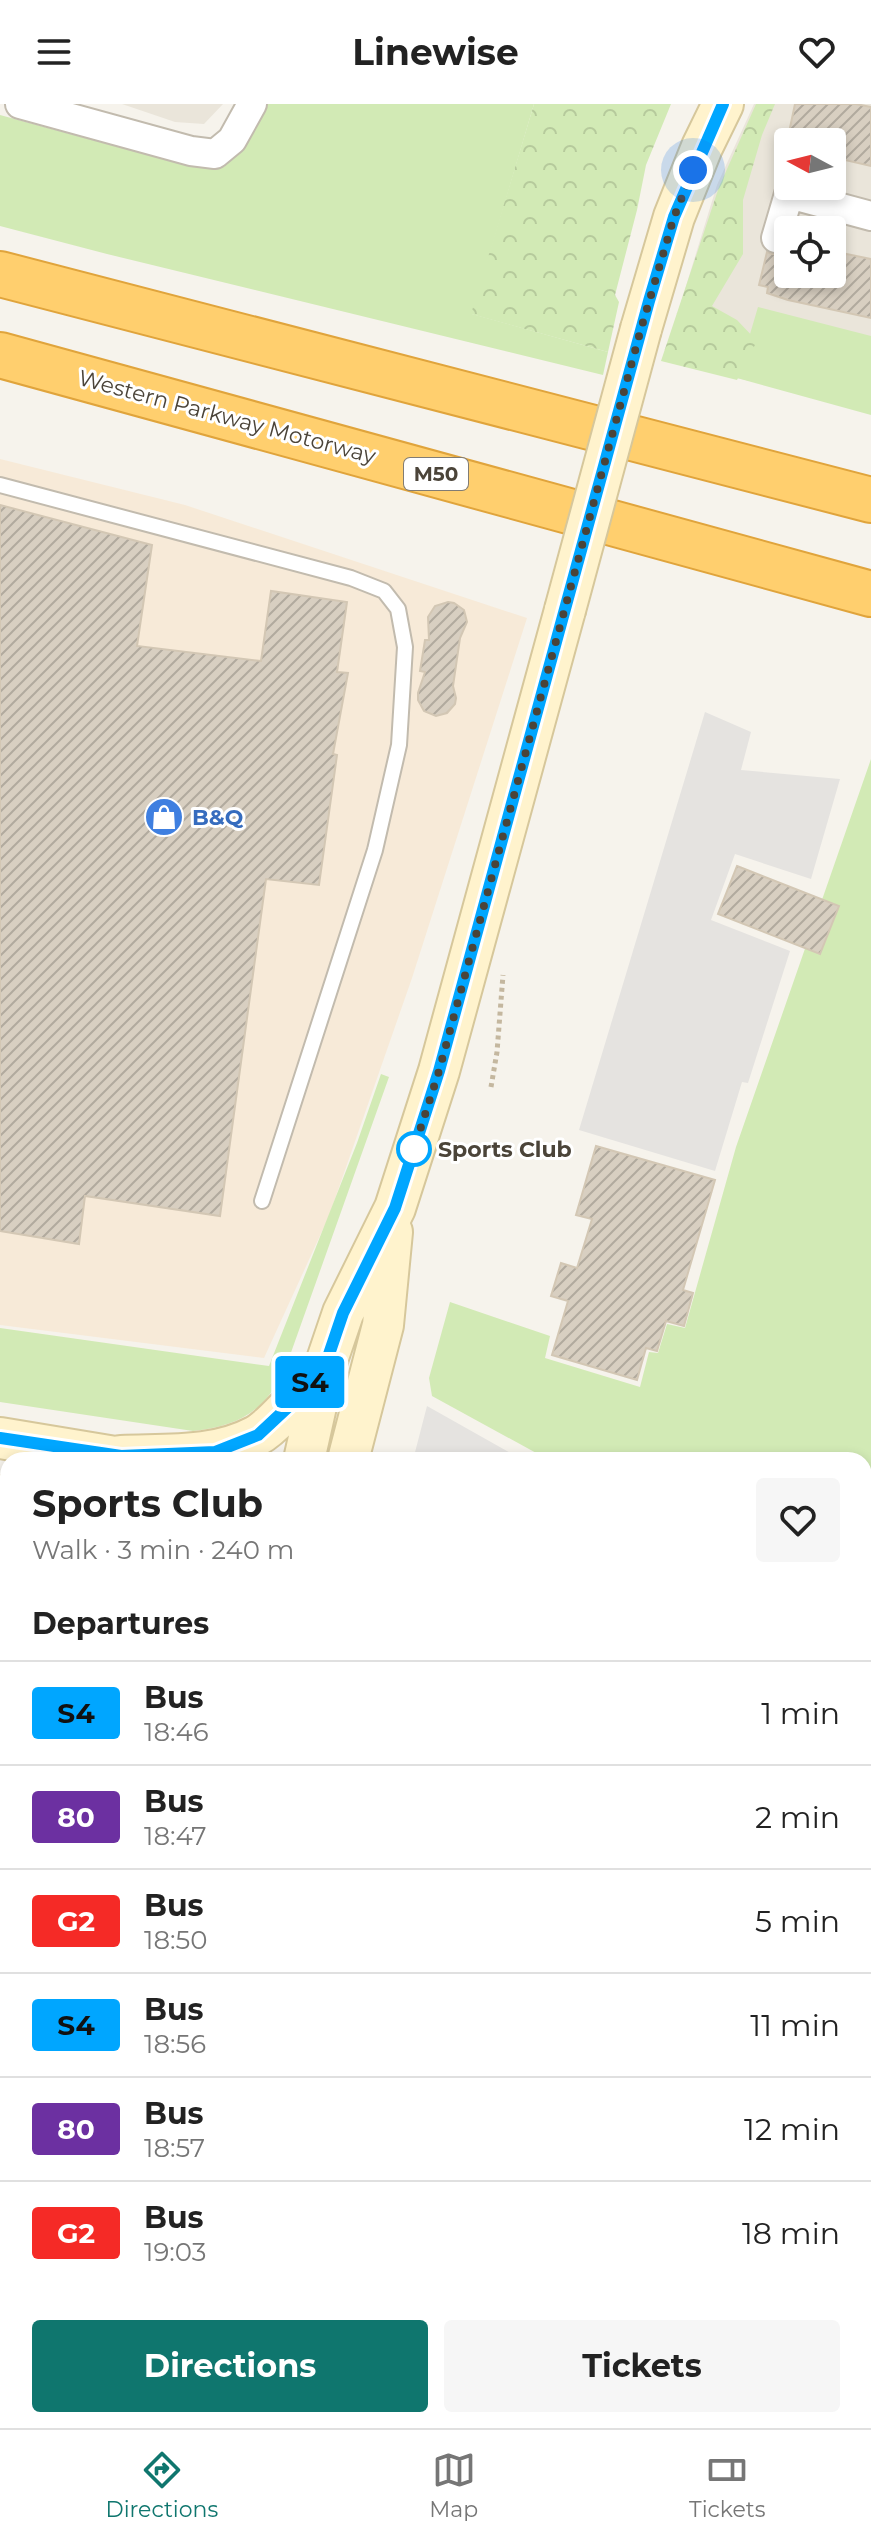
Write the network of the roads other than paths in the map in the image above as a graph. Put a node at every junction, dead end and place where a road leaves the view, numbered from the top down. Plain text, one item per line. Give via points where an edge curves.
1 (20, 104) edge
2 (252, 104) edge
3 (723, 104) edge
4 (782, 216) edge
5 (871, 216) edge
6 (0, 274) edge
7 (0, 355) edge
8 (0, 485) edge
9 (871, 500) edge
10 (871, 594) edge
11 (262, 1201) dead end
12 (395, 1208) junction
13 (325, 1366) junction
14 (0, 1438) edge
15 (89, 1452) edge
16 (215, 1452) edge
17 (306, 1452) edge
18 (350, 1452) edge

1 - 2 street via 215,154 232,140
3 - 12 main road, bridge via 674,217 439,1071
4 - 5 street via 789,194
6 - 9 highway
7 - 10 highway, Western Parkway Motorway / M50
8 - 11 lane via 351,578 384,591 398,609 405,647 399,745 375,850
12 - 13 main road via 343,1313
12 - 18 main road via 383,1325
13 - 16 main road via 254,1437
13 - 17 main road
14 - 15 main road

